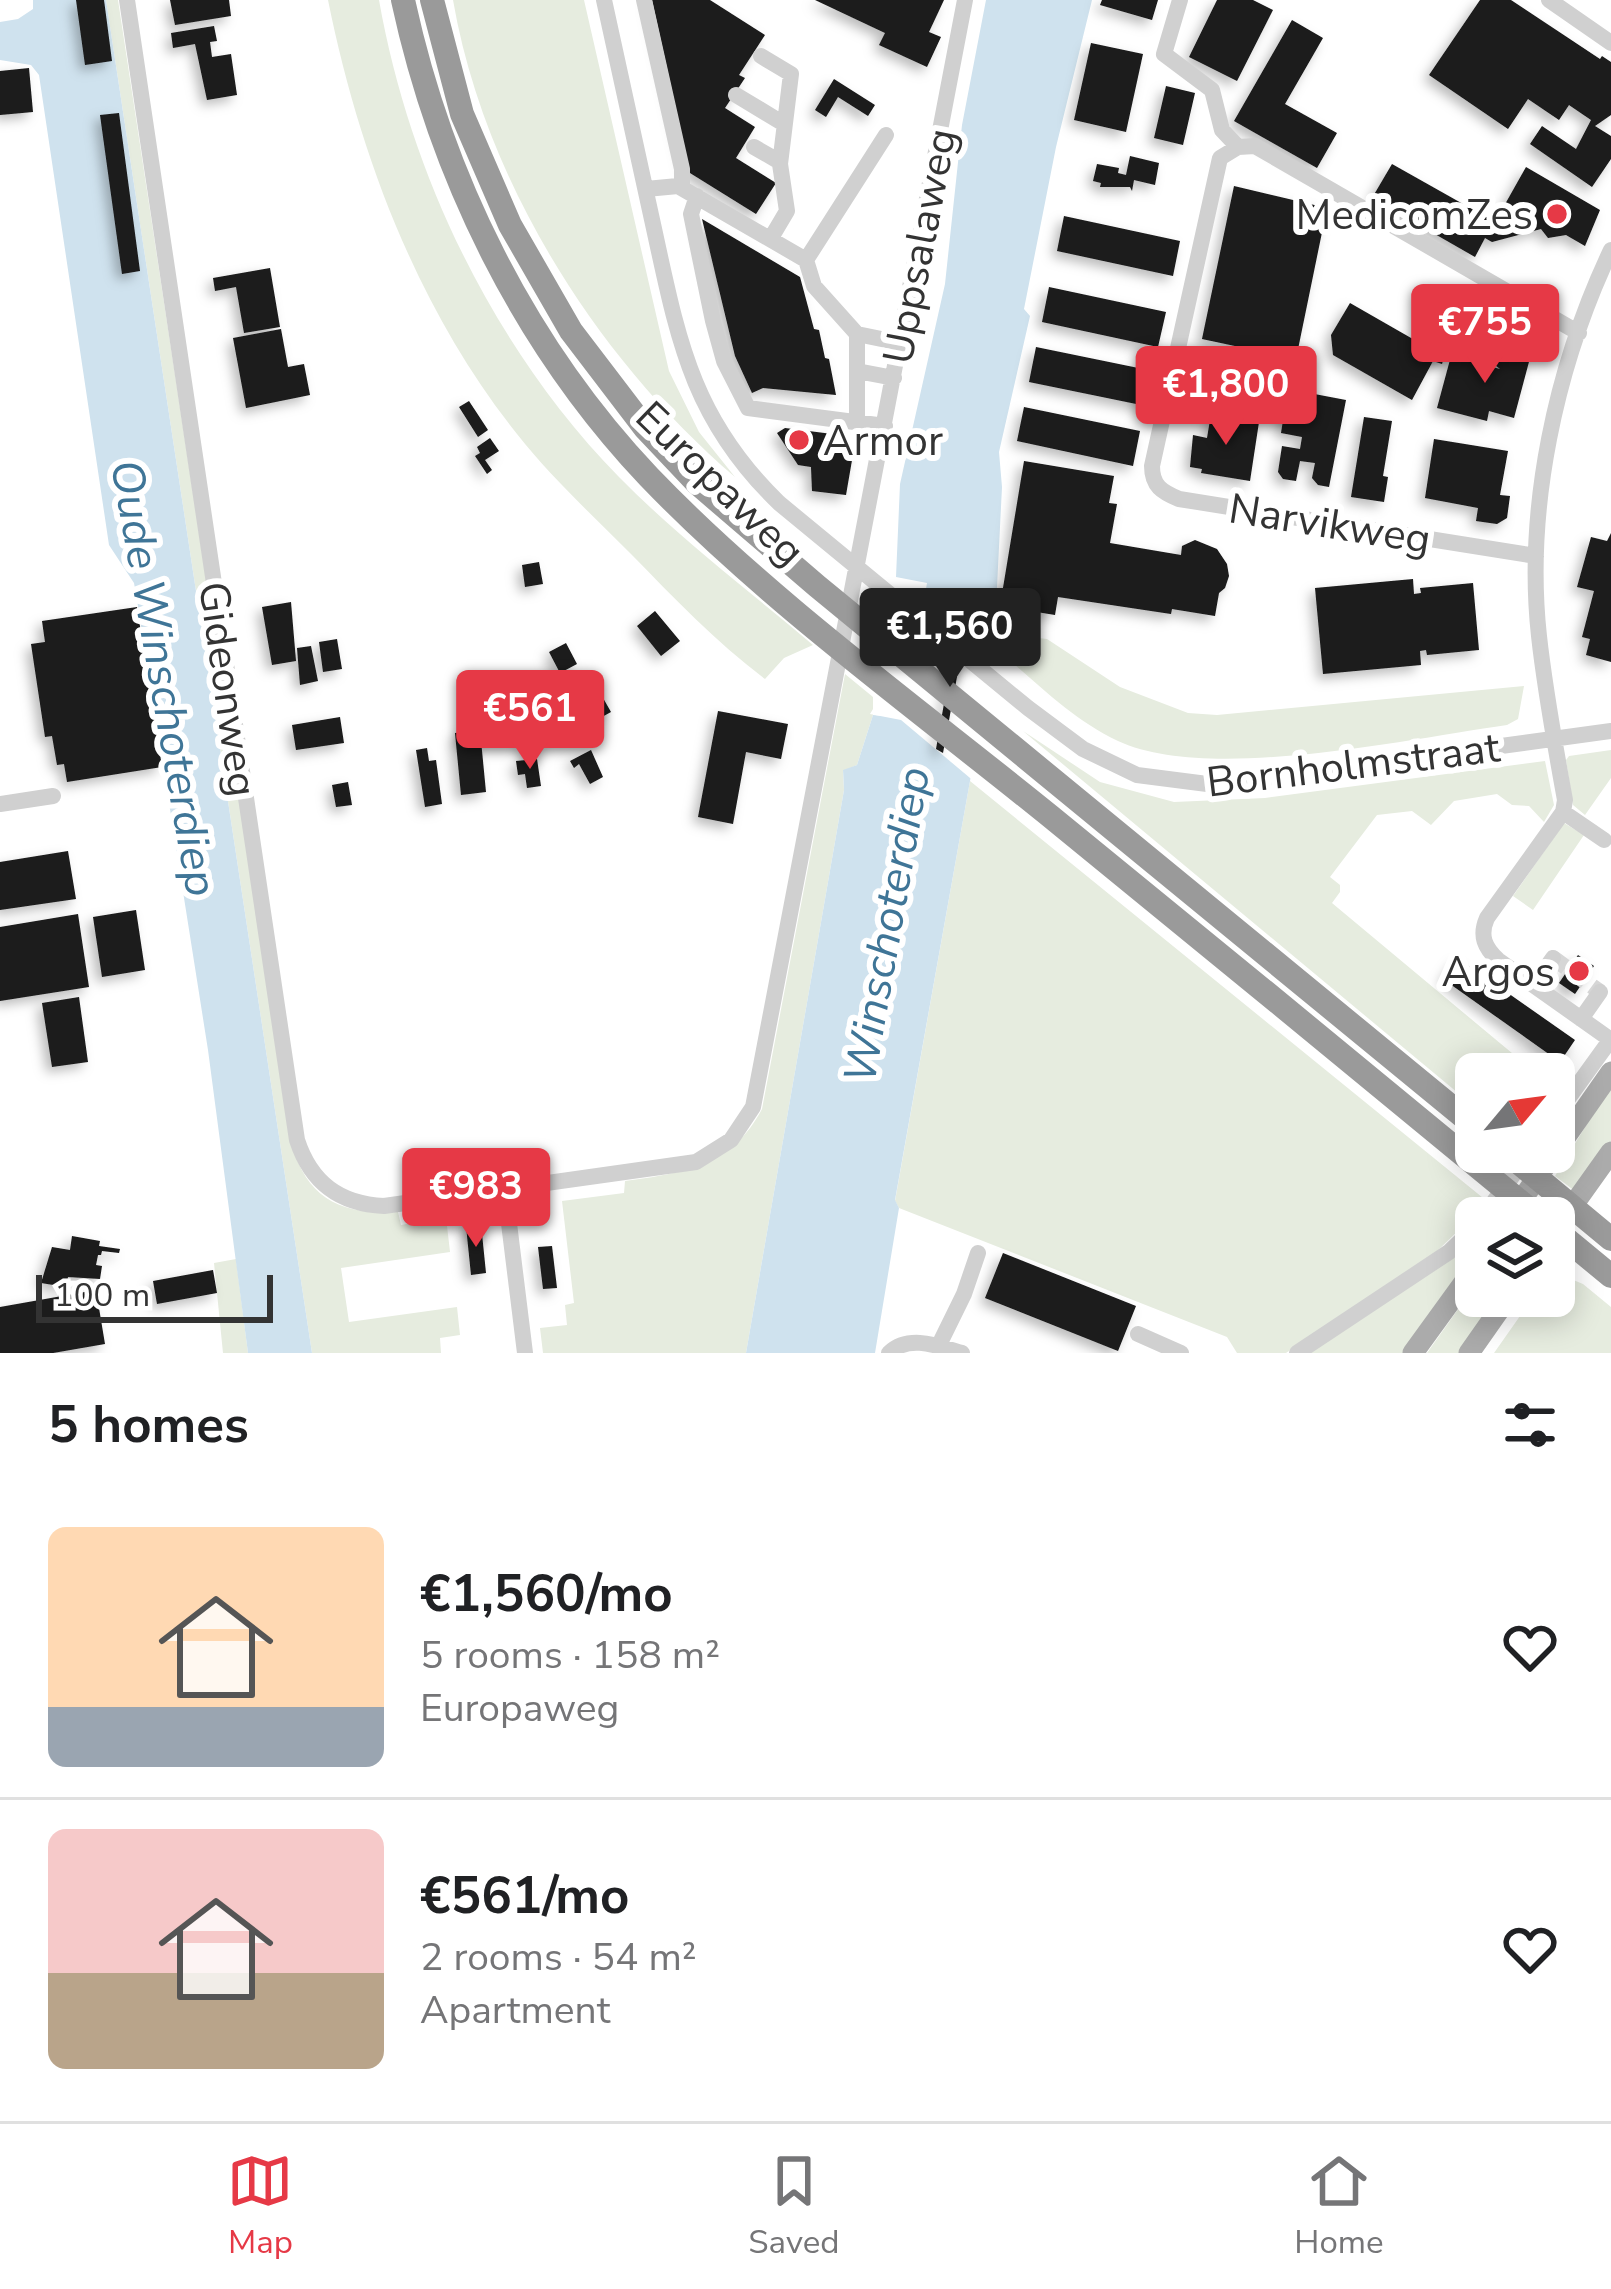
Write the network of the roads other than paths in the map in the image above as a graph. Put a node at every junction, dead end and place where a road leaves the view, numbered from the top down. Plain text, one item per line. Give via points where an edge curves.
1 (127, 0) edge
2 (403, 0) edge
3 (432, 0) edge
4 (604, 0) edge
5 (644, 0) edge
6 (965, 0) edge
7 (1180, 0) edge
8 (1550, 0) edge
9 (1611, 44) edge
10 (761, 56) dead end
11 (736, 95) dead end
12 (784, 124) junction
13 (886, 135) dead end
14 (754, 147) dead end
15 (1238, 147) junction
16 (780, 162) junction
17 (646, 189) junction
18 (690, 192) junction
19 (771, 238) junction
20 (1611, 250) edge
21 (806, 260) junction
22 (1579, 333) junction
23 (856, 334) junction
24 (901, 343) junction
25 (857, 371) junction
26 (894, 378) junction
27 (857, 422) junction
28 (885, 426) junction
29 (1536, 556) junction
30 (845, 633) joint
31 (1611, 731) edge
32 (1554, 739) junction
33 (53, 796) dead end
34 (0, 804) edge
35 (1563, 812) junction
36 (1604, 840) dead end
37 (1553, 958) dead end
38 (1534, 985) junction
39 (1600, 992) dead end
40 (1581, 1019) junction
41 (1611, 1040) edge
42 (1611, 1072) edge
43 (1575, 1089) edge
44 (1455, 1110) edge
45 (1611, 1151) edge
46 (1531, 1173) edge
47 (505, 1191) junction
48 (1514, 1197) edge
49 (1524, 1197) edge
50 (1575, 1202) edge
51 (1606, 1235) edge
52 (1455, 1246) edge
53 (1575, 1247) edge
54 (978, 1253) dead end
55 (1611, 1276) edge
56 (1455, 1295) edge
57 (1494, 1317) edge
58 (1138, 1334) dead end
59 (938, 1346) junction
60 (525, 1353) edge
61 (889, 1353) edge
62 (962, 1353) edge
63 (1180, 1353) edge
64 (1297, 1353) edge
65 (1413, 1353) edge
66 (1468, 1353) edge

1 - 47 street, Gideonweg via 297,1141 316,1178 362,1204
2 - 48 highway, Europaweg via 428,99 465,196 522,308 650,477 811,622
3 - 44 highway, Europaweg via 462,114 510,225 571,331 697,483
4 - 17 street, Bornholmstraat
5 - 18 street
6 - 24 street, Uppsalaweg
7 - 15 street via 1165,54 1212,90 1222,130
8 - 9 street
10 - 12 street via 791,74
11 - 12 street
12 - 16 street
13 - 21 street
14 - 16 street
15 - 22 street via 1256,146
15 - 29 street, Narvikweg via 1220,158 1215,180 1152,466 1160,492
16 - 19 street via 787,211
17 - 18 street
17 - 32 street, Bornholmstraat via 682,351 702,402 752,476 1028,708 1112,765 1215,785
18 - 19 street
18 - 27 street via 724,362 748,408
19 - 21 street
20 - 22 street
21 - 23 street via 814,286
22 - 29 street via 1557,404
23 - 24 street
23 - 25 street
24 - 26 street, Uppsalaweg
25 - 26 street
25 - 27 street
26 - 28 street, Uppsalaweg
27 - 28 street
28 - 30 street, Uppsalaweg
29 - 32 street
30 - 47 street, Gideonweg via 758,1095 747,1119 696,1162
31 - 32 street, Bornholmstraat
32 - 35 street, Bornholmstraat
33 - 34 street
35 - 36 street
35 - 38 street via 1482,931 1493,956
37 - 38 street
38 - 40 street
39 - 40 street
40 - 41 street
41 - 43 street
42 - 49 main road
45 - 50 main road
46 - 51 highway
47 - 60 street
52 - 64 street
53 - 55 highway
54 - 59 street
56 - 65 main road
57 - 66 main road
58 - 63 street
59 - 61 street via 899,1343
59 - 62 street

